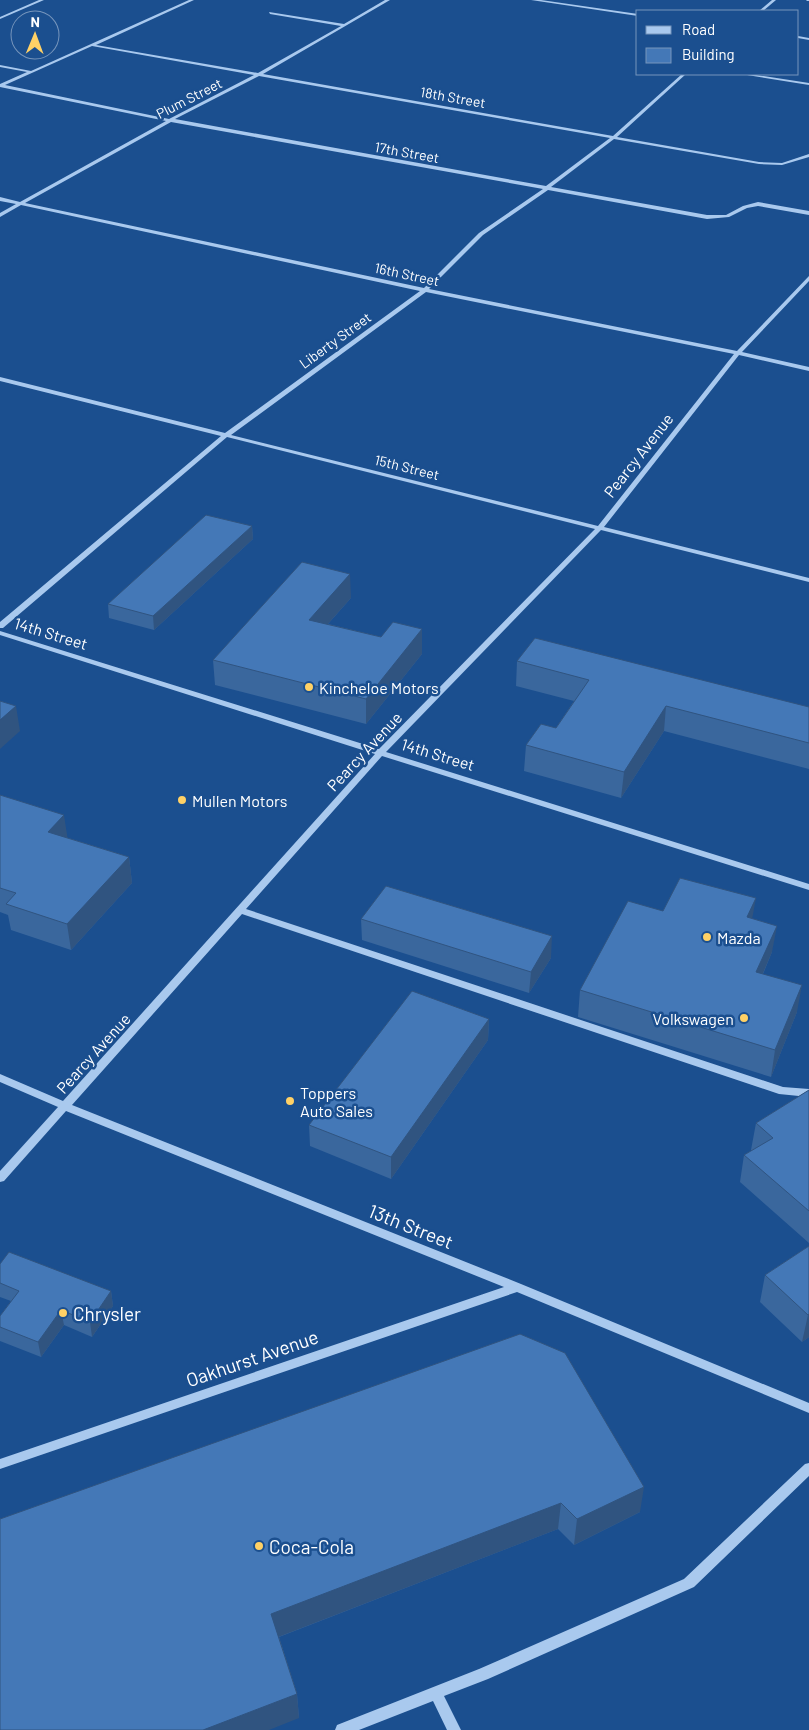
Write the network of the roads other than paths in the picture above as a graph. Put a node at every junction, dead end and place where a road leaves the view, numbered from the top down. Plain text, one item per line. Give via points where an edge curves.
1 (42, 0) edge
2 (192, 0) edge
3 (388, 0) edge
4 (533, 0) edge
5 (774, 0) edge
6 (762, 10) edge
7 (270, 13) dead end
8 (636, 15) edge
9 (0, 18) edge
10 (345, 25) junction
11 (91, 45) junction
12 (0, 66) edge
13 (32, 72) junction
14 (260, 74) junction
15 (683, 75) edge
16 (750, 75) edge
17 (809, 84) edge
18 (0, 86) edge
19 (170, 120) junction
20 (614, 137) junction
21 (809, 155) edge
22 (547, 188) junction
23 (0, 199) edge
24 (22, 203) junction
25 (809, 213) edge
26 (0, 215) edge
27 (809, 278) edge
28 (425, 290) junction
29 (738, 353) junction
30 (809, 370) edge
31 (0, 379) edge
32 (225, 436) junction
33 (601, 527) junction
34 (809, 580) edge
35 (0, 626) edge
36 (0, 633) edge
37 (381, 752) junction
38 (809, 887) edge
39 (240, 910) junction
40 (0, 1078) edge
41 (809, 1093) edge
42 (65, 1106) junction
43 (0, 1178) edge
44 (517, 1287) junction
45 (809, 1408) edge
46 (0, 1464) edge
47 (809, 1468) edge
48 (436, 1692) junction
49 (342, 1730) edge
50 (454, 1730) edge

1 - 9 street
2 - 11 street
3 - 10 street, Plum Street
4 - 8 street
5 - 6 street
7 - 10 street
10 - 14 street, Plum Street
11 - 13 street
11 - 14 street, 18th Street
12 - 13 street
13 - 18 street
14 - 19 street, Plum Street
14 - 20 street, 18th Street
15 - 20 street, Liberty Street
16 - 17 street
18 - 19 street, 17th Street
19 - 22 street, 17th Street
19 - 24 street, Plum Street
20 - 21 street, 18th Street via 759,163 782,164
20 - 22 street, Liberty Street
22 - 25 street, 17th Street via 707,217 728,216 758,204
22 - 28 street, Liberty Street via 482,234
23 - 24 street, 16th Street
24 - 26 street, Plum Street
24 - 28 street, 16th Street
27 - 29 street, Pearcy Avenue
28 - 29 street, 16th Street
28 - 32 street, Liberty Street
29 - 30 street, 16th Street
29 - 33 street, Pearcy Avenue
31 - 32 street, 15th Street
32 - 33 street, 15th Street
32 - 35 street, Liberty Street
33 - 34 street, 15th Street
33 - 37 street, Pearcy Avenue
36 - 37 street, 14th Street
37 - 38 street, 14th Street
37 - 39 street, Pearcy Avenue
39 - 41 street via 783,1091
39 - 42 street, Pearcy Avenue
40 - 42 street, 13th Street
42 - 43 street, Pearcy Avenue
42 - 44 street, 13th Street
44 - 45 street, 13th Street
44 - 46 street, Oakhurst Avenue
47 - 48 street via 689,1583
48 - 49 street
48 - 50 street

